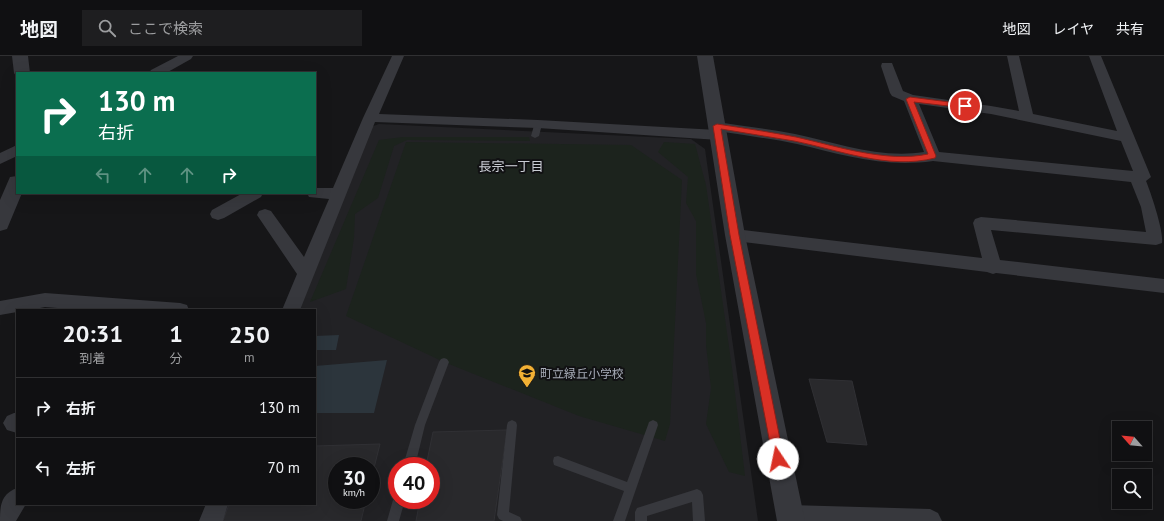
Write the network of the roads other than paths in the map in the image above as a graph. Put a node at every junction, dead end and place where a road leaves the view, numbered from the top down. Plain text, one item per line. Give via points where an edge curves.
1 (20, 56) edge
2 (187, 56) edge
3 (398, 56) edge
4 (705, 56) edge
5 (1013, 56) edge
6 (1095, 56) edge
7 (887, 66) dead end
8 (22, 72) edge
9 (158, 72) edge
10 (910, 99) junction
11 (1027, 117) junction
12 (370, 118) junction
13 (718, 131) junction
14 (1126, 137) junction
15 (16, 151) edge
16 (933, 156) junction
17 (0, 159) edge
18 (1137, 177) junction
19 (16, 184) edge
20 (316, 193) edge
21 (253, 194) edge
22 (339, 194) junction
23 (218, 214) dead end
24 (265, 215) dead end
25 (0, 224) edge
26 (735, 235) junction
27 (993, 267) junction
28 (306, 273) junction
29 (1164, 286) edge
30 (0, 308) edge
31 (166, 309) edge
32 (291, 309) edge
33 (444, 362) dead end
34 (653, 424) dead end
35 (512, 425) dead end
36 (411, 457) edge
37 (558, 461) dead end
38 (630, 488) junction
39 (16, 501) edge
40 (217, 505) edge
41 (396, 509) edge
42 (790, 519) edge
43 (3, 521) edge
44 (211, 521) edge
45 (393, 521) edge
46 (516, 521) edge
47 (619, 521) edge
48 (641, 521) edge
49 (699, 521) edge
50 (930, 521) edge

1 - 8 street
2 - 9 street
3 - 12 street
4 - 13 street
5 - 11 street
6 - 14 street
7 - 10 street via 897,93
10 - 11 street
10 - 16 street
11 - 14 street
12 - 13 street via 536,130
12 - 22 street
13 - 16 street via 794,139 887,158 920,159
13 - 26 street
14 - 18 street via 1143,178
15 - 17 street
16 - 18 street
18 - 27 street via 1149,207 1156,239 981,223
19 - 25 street
20 - 22 street
21 - 23 street
22 - 28 street
24 - 28 street
26 - 27 street
26 - 42 street
27 - 29 street
28 - 32 street
30 - 31 street via 45,300
33 - 36 lane via 420,425
34 - 38 lane
35 - 46 lane via 503,515
37 - 38 lane
38 - 47 lane
39 - 43 street
40 - 44 street
41 - 45 lane
42 - 50 street
48 - 49 lane via 641,512 697,495

